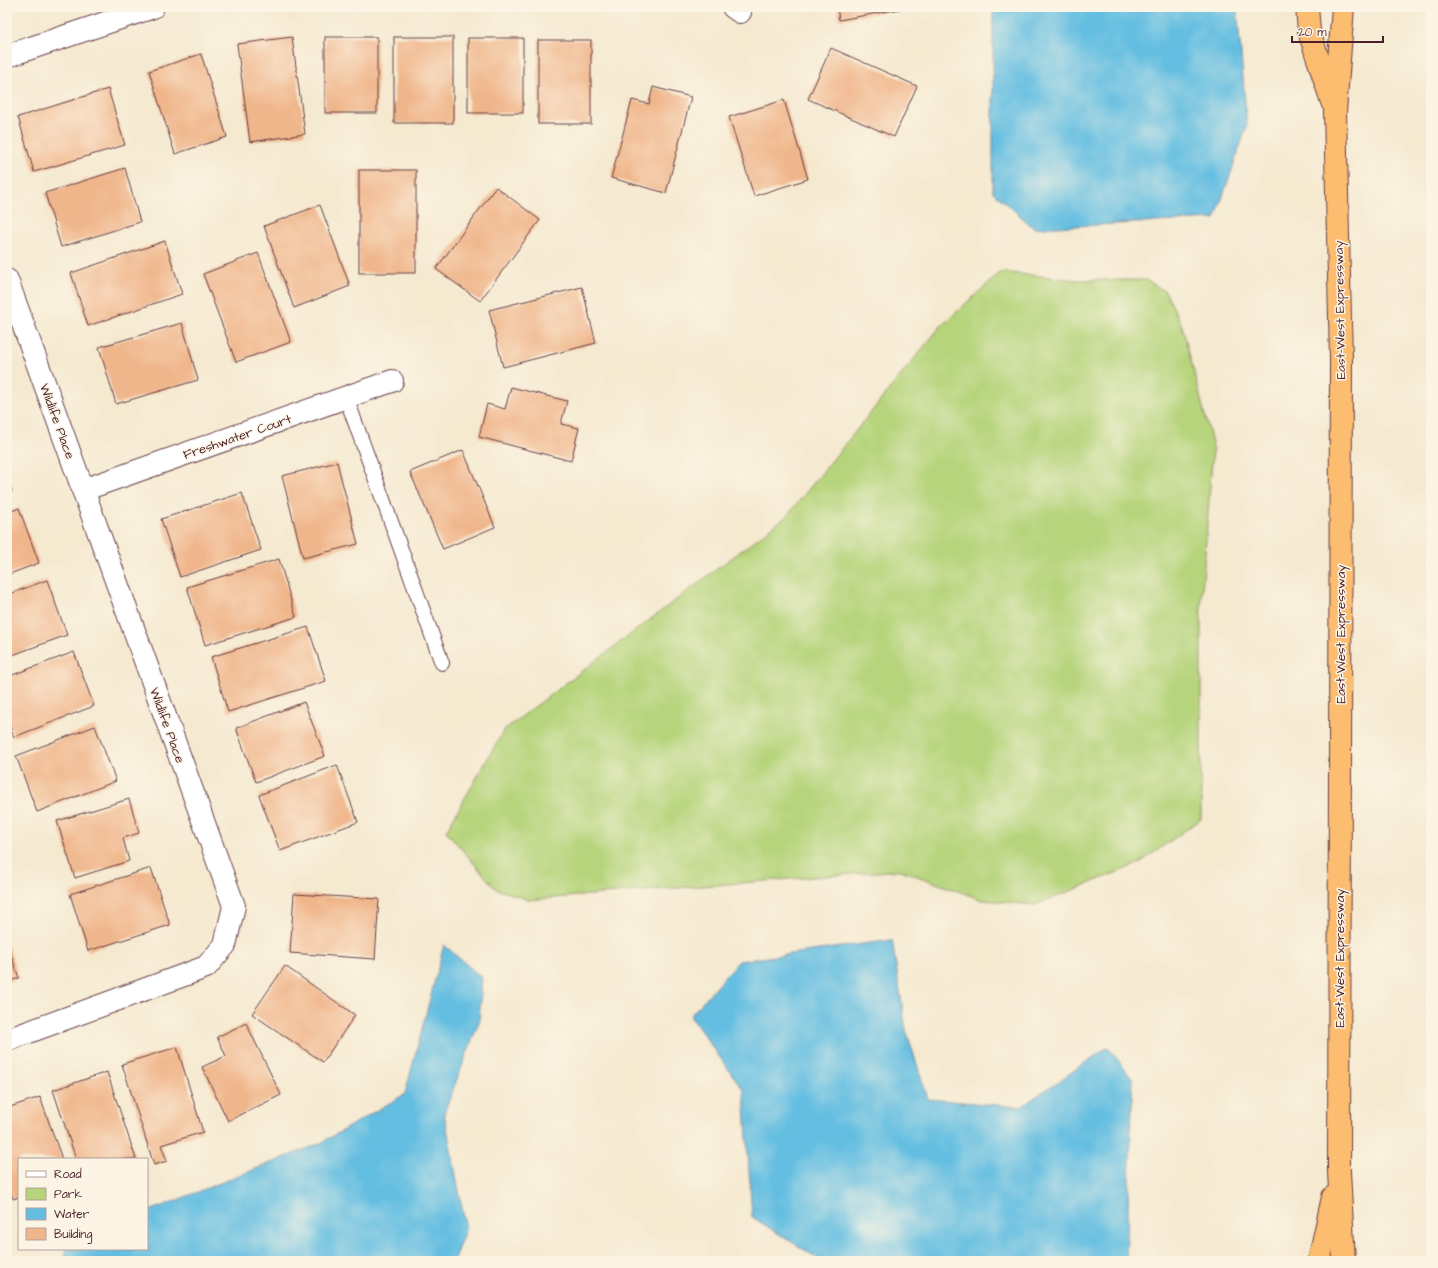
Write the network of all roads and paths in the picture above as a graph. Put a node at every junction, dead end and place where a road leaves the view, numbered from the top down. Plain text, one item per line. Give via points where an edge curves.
1 (153, 7) edge
2 (1307, 7) edge
3 (1343, 7) edge
4 (7, 56) edge
5 (1335, 112) junction
6 (7, 280) edge
7 (392, 381) dead end
8 (346, 397) junction
9 (83, 490) junction
10 (442, 663) dead end
11 (7, 1040) edge
12 (1339, 1172) junction
13 (1319, 1261) edge
14 (1344, 1261) edge

1 - 4 street
2 - 5 highway via 1308,31
3 - 5 highway, East-West Expressway
5 - 12 highway, East-West Expressway via 1341,359
6 - 9 street, Wildlife Place
7 - 8 street, Freshwater Court
8 - 9 street, Freshwater Court
8 - 10 lane
9 - 11 street, Wildlife Place via 234,906 225,944 206,967
12 - 13 highway
12 - 14 highway, East-West Expressway

